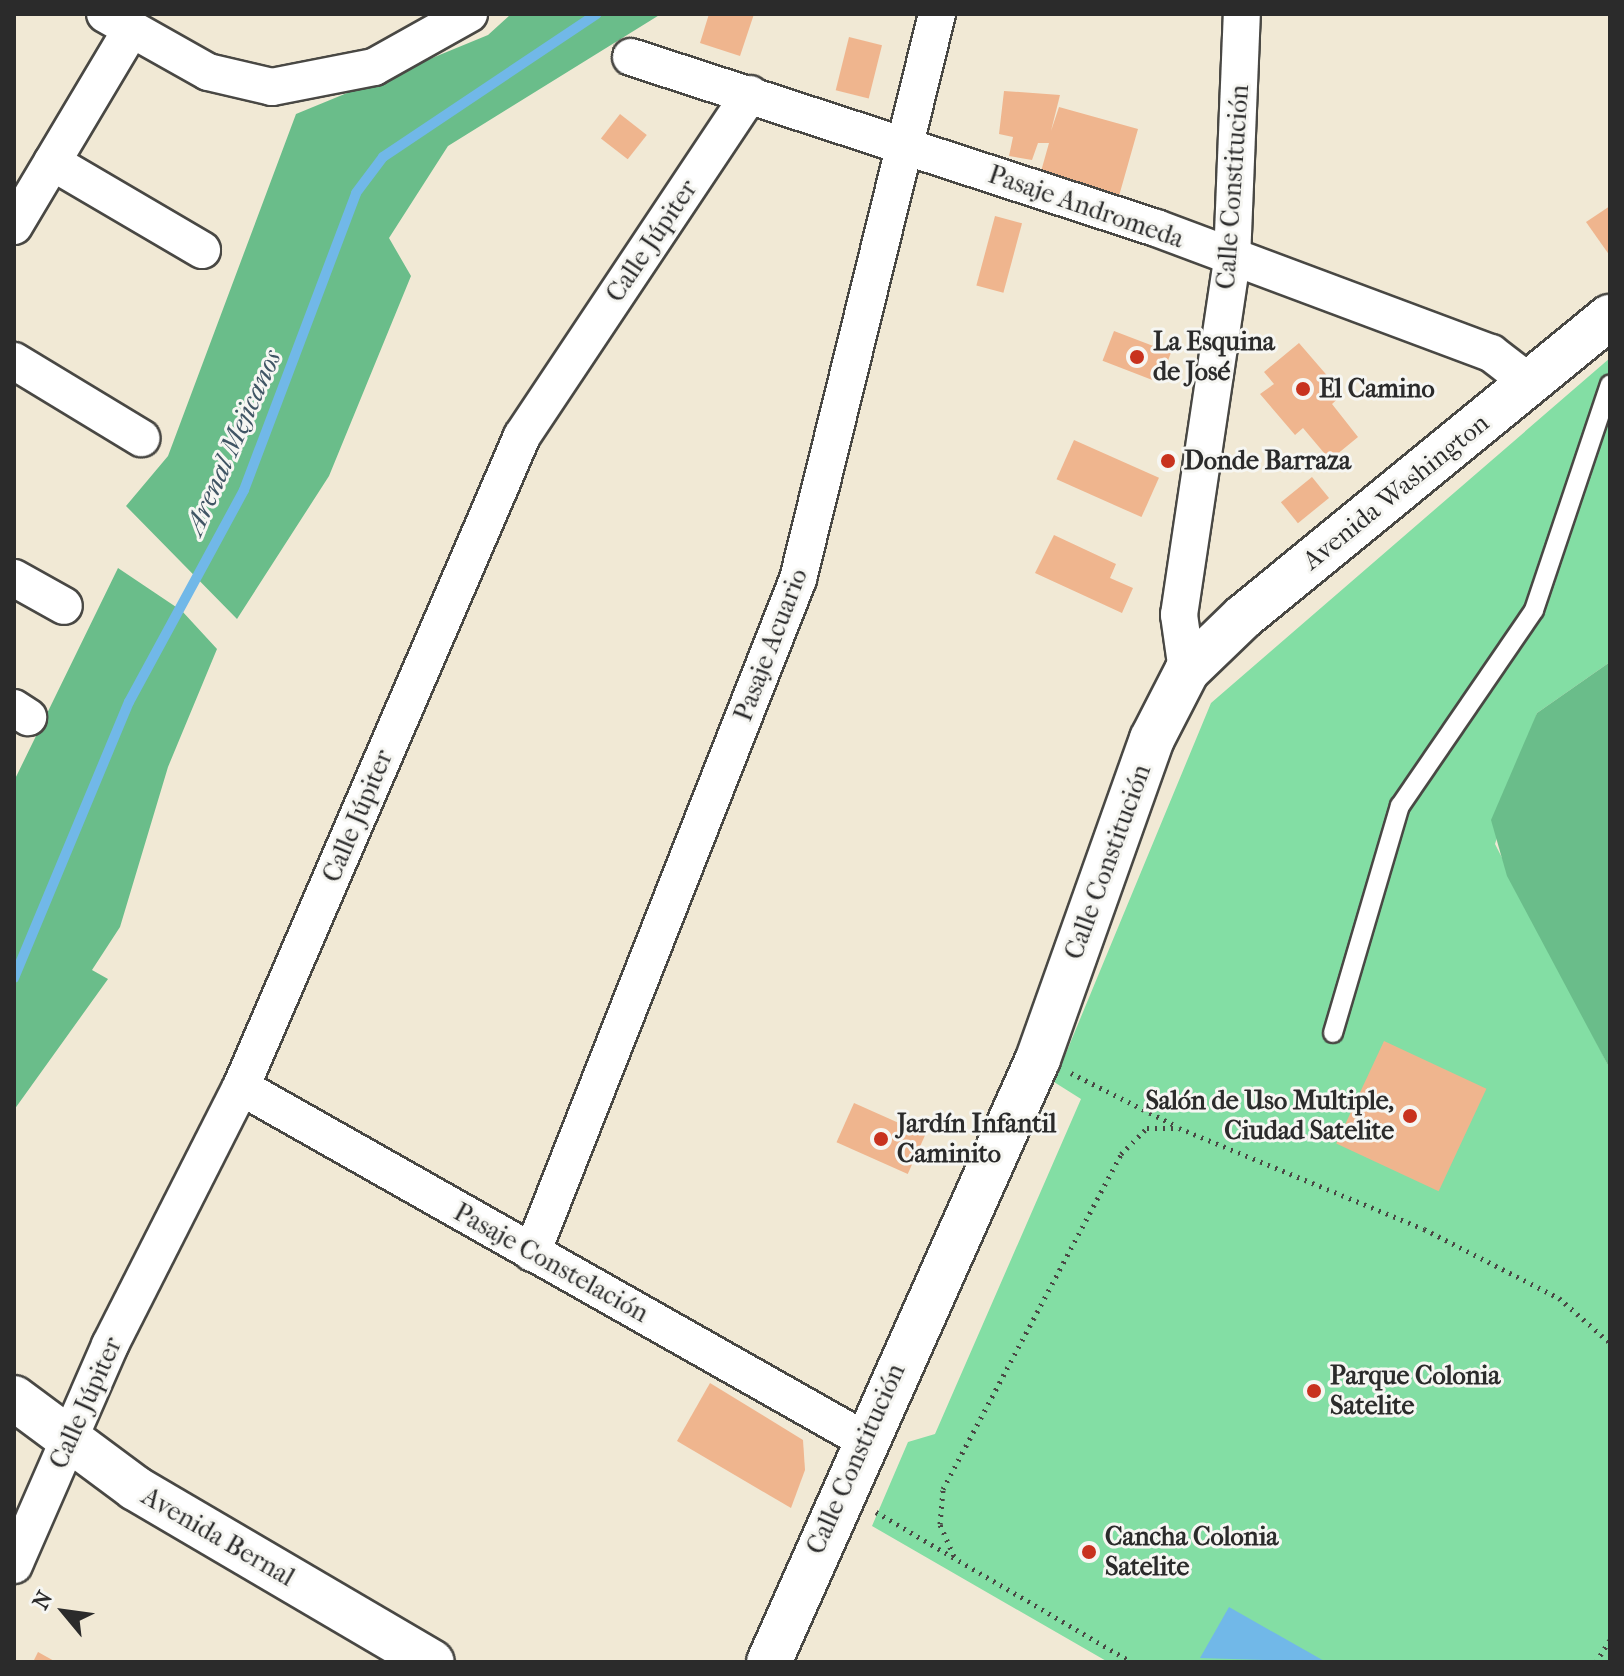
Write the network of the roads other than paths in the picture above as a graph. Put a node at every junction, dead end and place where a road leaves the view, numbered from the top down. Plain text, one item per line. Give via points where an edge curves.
1 (469, 14) edge
2 (937, 14) edge
3 (1242, 14) edge
4 (118, 22) edge
5 (631, 57) dead end
6 (750, 94) junction
7 (908, 147) junction
8 (52, 162) junction
9 (14, 226) edge
10 (202, 250) dead end
11 (1232, 259) junction
12 (1610, 317) edge
13 (14, 361) edge
14 (1530, 383) junction
15 (1610, 384) edge
16 (141, 438) dead end
17 (14, 578) edge
18 (64, 606) dead end
19 (1187, 671) junction
20 (1333, 1033) dead end
21 (241, 1087) junction
22 (532, 1253) junction
23 (14, 1398) edge
24 (863, 1439) junction
25 (68, 1441) junction
26 (14, 1565) edge
27 (432, 1662) edge
28 (769, 1662) edge

1 - 4 street via 374,67 272,87 208,72
2 - 7 street, Pasaje Acuario
3 - 11 street, Calle Constitución
4 - 8 street
5 - 6 street, Pasaje Andromeda
6 - 7 street, Pasaje Andromeda
6 - 21 street, Calle Júpiter via 522,436
7 - 11 street, Pasaje Andromeda
7 - 22 street, Pasaje Acuario via 798,579
8 - 9 street
8 - 10 street
11 - 14 street, Pasaje Andromeda via 1491,353
11 - 19 street, Calle Constitución via 1179,615
12 - 14 main road, Avenida Washington
13 - 16 street
14 - 19 main road, Avenida Washington via 1243,617
15 - 20 lane via 1534,610 1400,806
17 - 18 street
19 - 24 main road, Calle Constitución via 1152,739 1038,1059
21 - 22 street, Pasaje Constelación
21 - 25 street, Calle Júpiter
22 - 24 street, Pasaje Constelación
23 - 25 main road, Avenida Bernal
24 - 28 main road, Calle Constitución
25 - 26 street, Calle Júpiter
25 - 27 main road, Avenida Bernal

